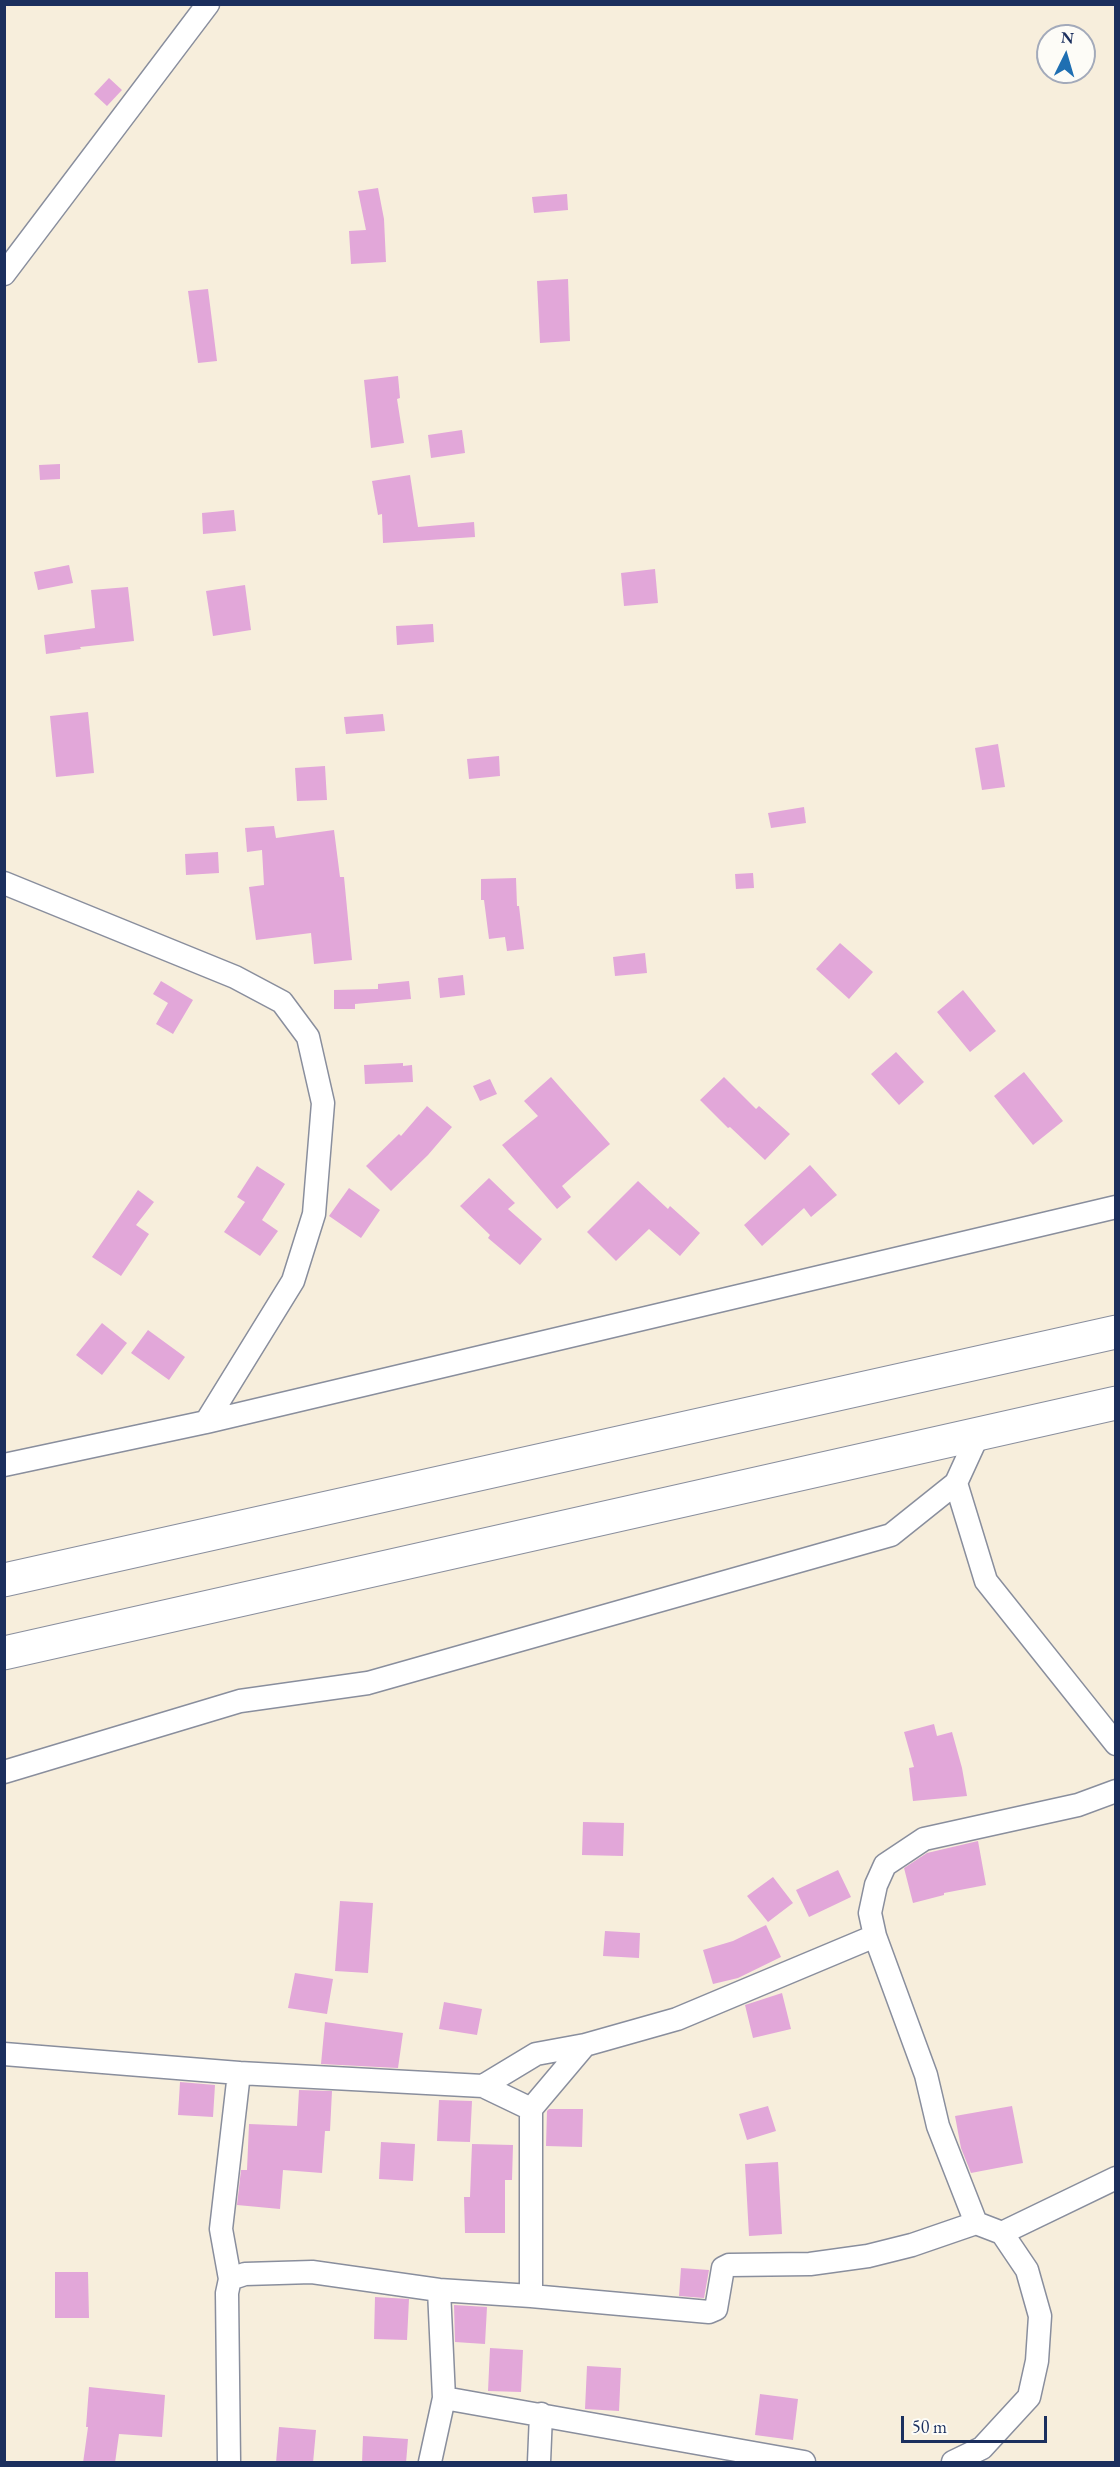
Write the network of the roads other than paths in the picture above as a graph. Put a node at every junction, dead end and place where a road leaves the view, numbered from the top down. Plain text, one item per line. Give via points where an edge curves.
1 (208, 4) edge
2 (4, 274) edge
3 (4, 883) edge
4 (1116, 1208) edge
5 (1116, 1332) edge
6 (1116, 1403) edge
7 (206, 1422) junction
8 (978, 1435) junction
9 (4, 1465) edge
10 (956, 1483) junction
11 (4, 1580) edge
12 (4, 1653) edge
13 (1116, 1744) edge
14 (4, 1772) edge
15 (1116, 1791) edge
16 (875, 1936) junction
17 (585, 2044) junction
18 (4, 2054) edge
19 (239, 2073) junction
20 (483, 2086) junction
21 (531, 2109) junction
22 (1116, 2178) edge
23 (976, 2223) junction
24 (1002, 2233) junction
25 (230, 2279) junction
26 (439, 2290) junction
27 (531, 2296) junction
28 (444, 2398) junction
29 (541, 2414) junction
30 (229, 2463) edge
31 (430, 2463) edge
32 (539, 2463) edge
33 (804, 2463) edge
34 (953, 2463) edge

1 - 2 street
3 - 7 street via 235,977 282,1002 308,1037 323,1103 314,1214 293,1281
4 - 7 street
5 - 11 highway
6 - 8 highway
7 - 9 street
8 - 10 street
8 - 12 highway
10 - 13 street via 986,1581
10 - 14 street via 891,1535 368,1683 240,1701
15 - 16 street via 1078,1805 924,1839 885,1865 870,1913
16 - 17 street via 677,2019
16 - 23 street via 926,2075 938,2126
17 - 20 street via 536,2054
17 - 21 street
18 - 19 street
19 - 20 street
19 - 25 street via 220,2229
20 - 21 street
21 - 27 street
22 - 24 street
23 - 24 street
23 - 27 street via 868,2256 810,2264 729,2265 723,2268 716,2309 709,2312
24 - 34 street via 1027,2270 1040,2316 1037,2361 1029,2397 982,2448
25 - 26 street via 245,2274 312,2272
25 - 30 street
26 - 27 street
26 - 28 street
28 - 29 street
28 - 31 street
29 - 32 street
29 - 33 street

